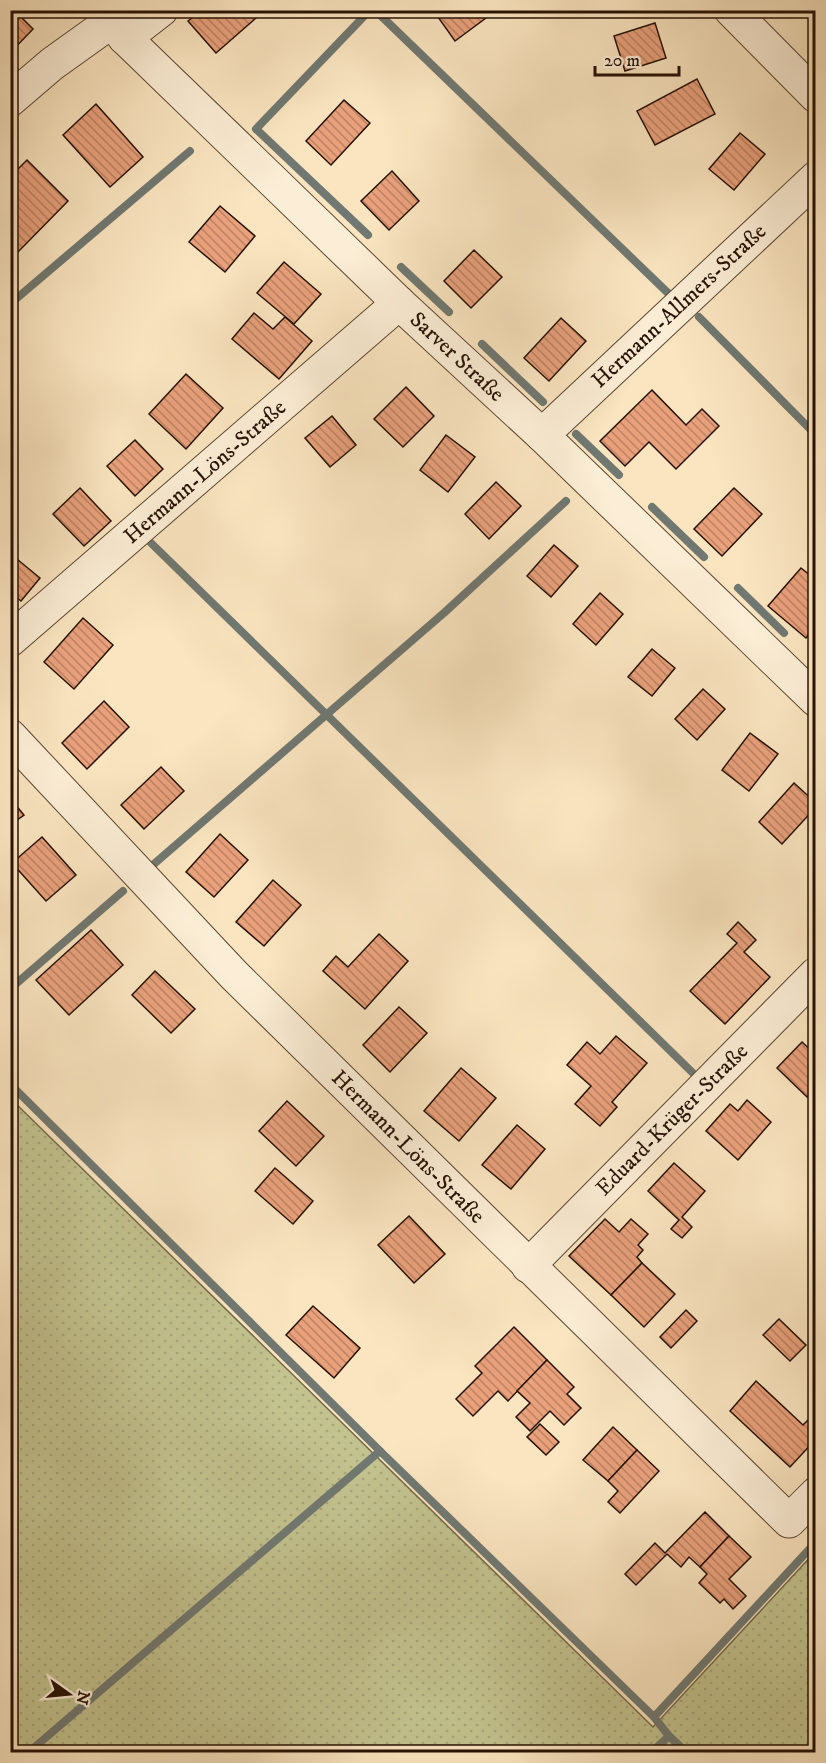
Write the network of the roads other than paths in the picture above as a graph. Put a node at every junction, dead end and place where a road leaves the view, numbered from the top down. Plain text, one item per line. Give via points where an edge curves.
1 (161, 10) edge
2 (730, 10) edge
3 (113, 23) edge
4 (816, 96) edge
5 (10, 100) edge
6 (816, 178) edge
7 (399, 303) junction
8 (542, 435) junction
9 (10, 640) edge
10 (816, 700) edge
11 (10, 736) edge
12 (816, 974) edge
13 (528, 1266) junction
14 (816, 1494) edge

1 - 3 street
2 - 4 street
3 - 5 street via 52,64
3 - 7 street, Sarver Straße
6 - 8 street, Hermann-Allmers-Straße
7 - 8 street, Sarver Straße
7 - 9 street, Hermann-Löns-Straße
8 - 10 street, Sarver Straße
11 - 13 street, Hermann-Löns-Straße via 234,975
12 - 13 street, Eduard-Krüger-Straße
13 - 14 street, Hermann-Löns-Straße via 789,1521

